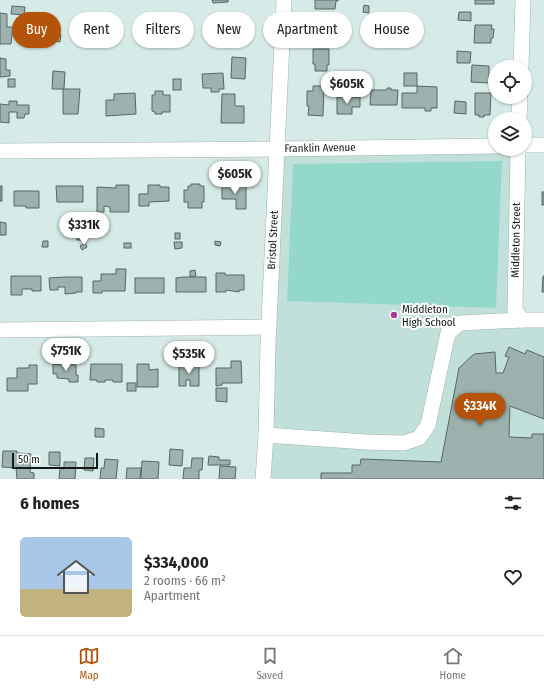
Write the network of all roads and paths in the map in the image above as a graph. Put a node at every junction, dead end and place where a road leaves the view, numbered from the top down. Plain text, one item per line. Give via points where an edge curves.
1 (284, 0) edge
2 (523, 0) edge
3 (521, 60) edge
4 (532, 145) edge
5 (544, 145) edge
6 (488, 146) edge
7 (277, 149) junction
8 (0, 151) edge
9 (518, 156) edge
10 (532, 320) edge
11 (269, 327) junction
12 (0, 330) edge
13 (266, 435) junction
14 (263, 479) edge

1 - 7 street, Bristol Street
2 - 3 street
4 - 5 street
6 - 7 street, Franklin Avenue
7 - 8 street, Franklin Avenue
7 - 11 street, Bristol Street
9 - 10 street, Middleton Street via 515,310
10 - 13 street via 460,323 448,334 428,425 419,438 404,443
11 - 12 street
11 - 13 street, Bristol Street
13 - 14 street, Bristol Street

